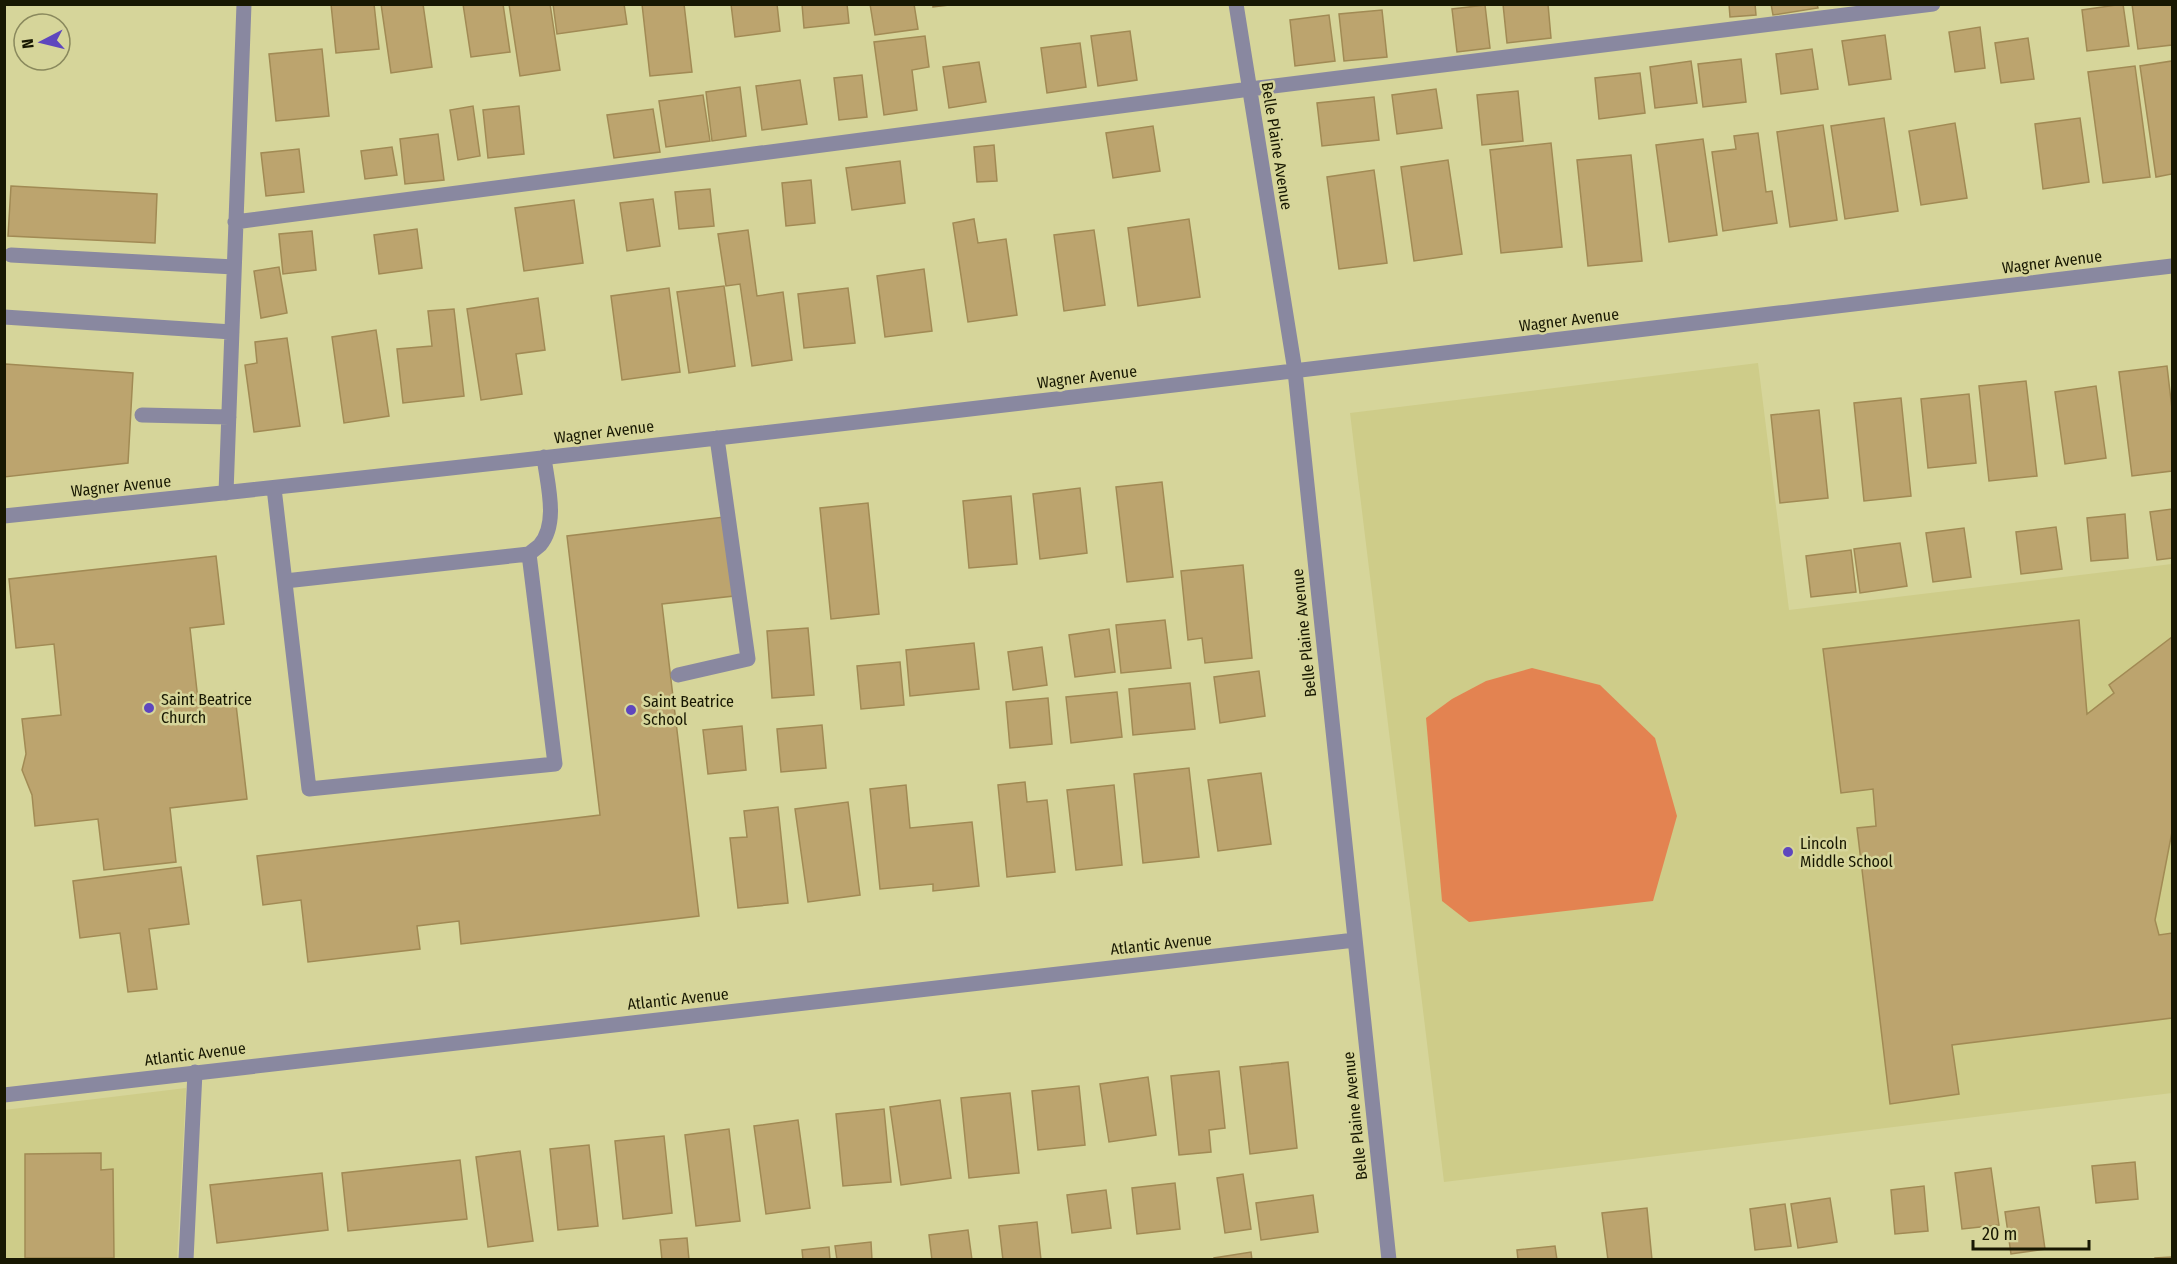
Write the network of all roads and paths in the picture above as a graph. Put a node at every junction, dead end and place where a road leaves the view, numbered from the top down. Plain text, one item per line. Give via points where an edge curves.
1 (244, 4) edge
2 (1236, 4) edge
3 (1934, 4) edge
4 (1250, 89) junction
5 (235, 222) junction
6 (11, 255) dead end
7 (2172, 266) edge
8 (234, 267) junction
9 (4, 316) edge
10 (232, 332) junction
11 (1295, 371) junction
12 (142, 415) dead end
13 (229, 417) junction
14 (717, 438) junction
15 (544, 457) junction
16 (274, 488) junction
17 (226, 493) junction
18 (4, 516) edge
19 (528, 554) junction
20 (285, 581) junction
21 (678, 675) dead end
22 (1355, 940) junction
23 (195, 1072) junction
24 (4, 1095) edge
25 (186, 1260) edge
26 (1389, 1260) edge

1 - 5 street
2 - 4 street, Belle Plaine Avenue
3 - 4 street
4 - 5 street
4 - 11 street, Belle Plaine Avenue
5 - 8 street
6 - 8 street
7 - 11 street, Wagner Avenue
8 - 10 street
9 - 10 street
10 - 13 street
11 - 14 street, Wagner Avenue
11 - 22 street, Belle Plaine Avenue
12 - 13 street
13 - 17 street
14 - 15 street, Wagner Avenue
14 - 21 street via 748,659
15 - 16 street, Wagner Avenue
15 - 19 street via 550,514 540,545
16 - 17 street, Wagner Avenue
16 - 20 street
17 - 18 street, Wagner Avenue
19 - 20 street
19 - 20 street via 555,764 309,789
22 - 23 street, Atlantic Avenue
22 - 26 street, Belle Plaine Avenue
23 - 24 street, Atlantic Avenue
23 - 25 street

